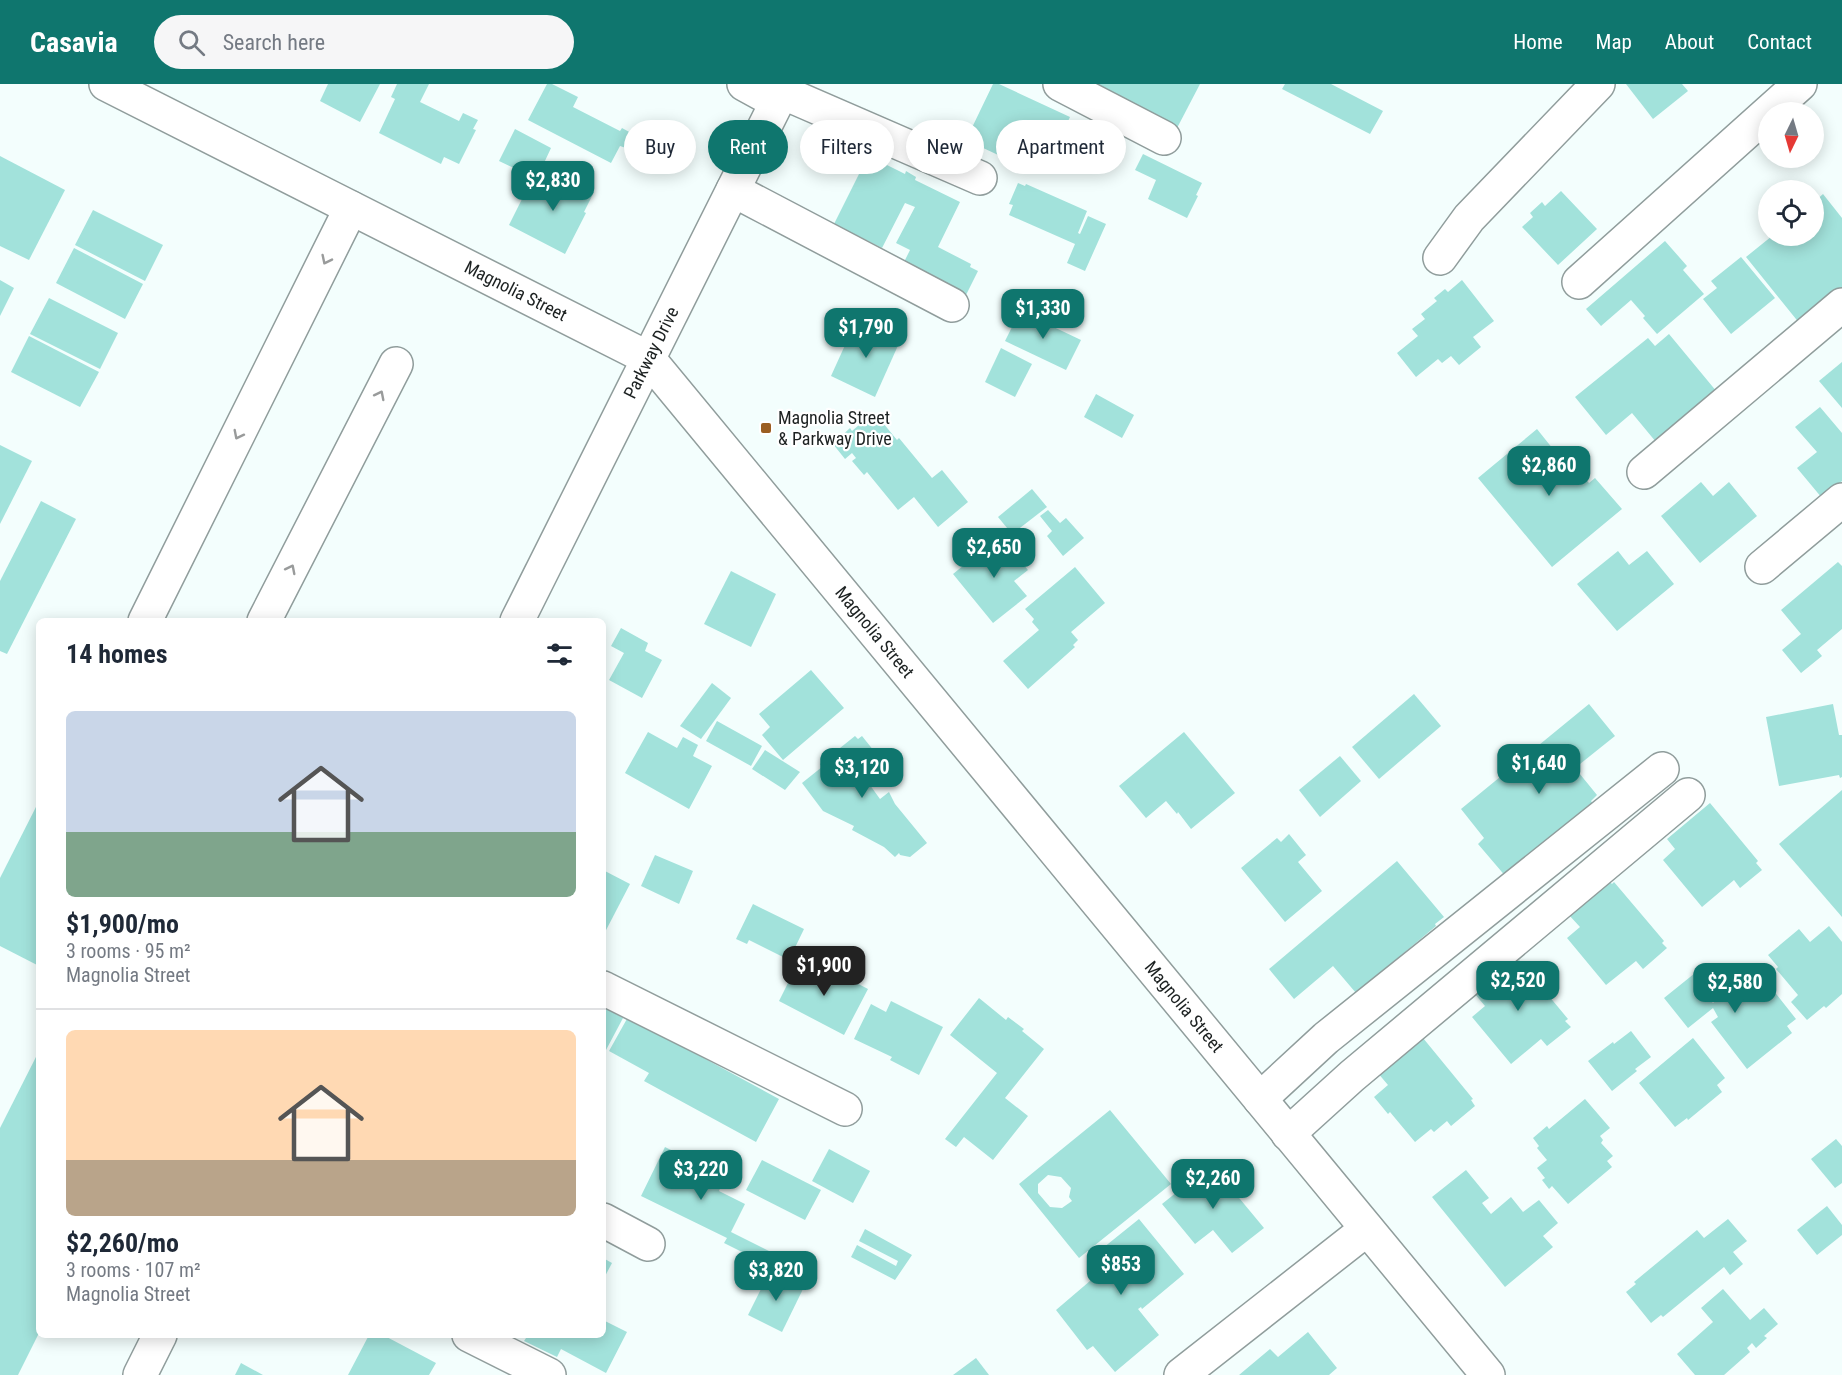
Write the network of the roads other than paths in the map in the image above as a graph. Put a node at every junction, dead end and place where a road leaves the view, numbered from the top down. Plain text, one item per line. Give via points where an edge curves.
1 (106, 84) edge
2 (744, 84) edge
3 (1060, 84) edge
4 (1598, 84) edge
5 (1800, 84) edge
6 (782, 92) edge
7 (1164, 138) dead end
8 (980, 178) dead end
9 (733, 190) junction
10 (351, 208) junction
11 (1440, 258) dead end
12 (1579, 282) dead end
13 (952, 305) dead end
14 (1842, 305) edge
15 (648, 358) junction
16 (396, 364) dead end
17 (1644, 472) dead end
18 (1842, 500) edge
19 (1762, 567) dead end
20 (146, 618) edge
21 (266, 618) edge
22 (518, 618) edge
23 (1662, 770) dead end
24 (1688, 795) dead end
25 (606, 989) edge
26 (1260, 1099) junction
27 (845, 1108) dead end
28 (1288, 1134) junction
29 (606, 1222) edge
30 (1367, 1229) junction
31 (648, 1244) dead end
32 (158, 1338) edge
33 (475, 1338) edge
34 (140, 1375) edge
35 (549, 1375) edge
36 (1181, 1375) edge
37 (1488, 1375) edge

1 - 10 street, Magnolia Street
2 - 6 street
3 - 7 street
4 - 11 street via 1468,218
5 - 12 street
6 - 8 street
6 - 9 street, Parkway Drive
9 - 13 street
9 - 15 street, Parkway Drive
10 - 15 street, Magnolia Street
10 -> 20 street
14 - 17 street
15 - 22 street, Parkway Drive
15 - 26 street, Magnolia Street
21 -> 16 street
18 - 19 street
23 - 26 street via 1326,1038
24 - 28 street
25 - 27 street
26 - 28 street, Magnolia Street
28 - 30 street, Magnolia Street
29 - 31 street
30 - 36 street
30 - 37 street, Magnolia Street
32 - 34 street
33 - 35 street

